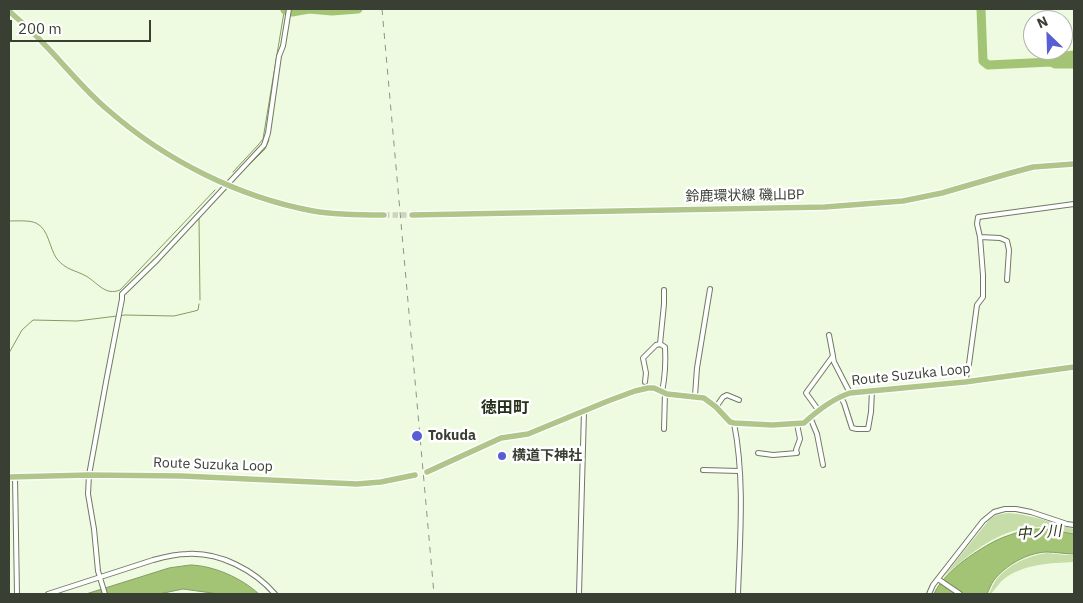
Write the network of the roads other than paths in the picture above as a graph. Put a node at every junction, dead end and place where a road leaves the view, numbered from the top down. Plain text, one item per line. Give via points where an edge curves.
1 (290, 9) edge
2 (9, 11) edge
3 (1074, 164) edge
4 (227, 185) junction
5 (1074, 204) edge
6 (384, 215) tunnel mouth
7 (412, 215) tunnel mouth
8 (980, 237) junction
9 (1007, 280) dead end
10 (710, 289) dead end
11 (664, 290) dead end
12 (829, 335) dead end
13 (660, 344) junction
14 (833, 356) junction
15 (1074, 367) edge
16 (645, 382) dead end
17 (965, 382) junction
18 (872, 390) junction
19 (664, 392) junction
20 (850, 393) junction
21 (695, 396) junction
22 (840, 396) junction
23 (739, 400) dead end
24 (716, 407) junction
25 (584, 411) junction
26 (818, 411) junction
27 (810, 417) junction
28 (734, 423) junction
29 (797, 424) junction
30 (664, 429) dead end
31 (758, 453) dead end
32 (823, 465) dead end
33 (703, 470) dead end
34 (739, 471) junction
35 (427, 472) dead end
36 (90, 475) junction
37 (415, 475) dead end
38 (12, 477) edge
39 (1074, 525) edge
40 (16, 534) junction
41 (9, 535) edge
42 (99, 578) junction
43 (938, 579) junction
44 (17, 594) edge
45 (48, 594) edge
46 (105, 594) edge
47 (275, 594) edge
48 (579, 594) edge
49 (738, 594) edge
50 (929, 594) edge
51 (960, 594) edge

1 - 4 street via 279,56 267,138 262,148
2 - 4 main road via 107,110 153,144
3 - 7 main road, 鈴鹿環状線 磯山BP via 1033,167 942,194 903,201 825,207
4 - 6 main road via 313,211
4 - 36 street via 122,294
5 - 8 street via 978,217
8 - 9 street via 1007,241
8 - 17 street via 983,297 977,304
10 - 21 street
11 - 13 street
12 - 14 street
13 - 16 street via 643,358
13 - 19 street via 664,347 666,369
14 - 20 street
14 - 26 street via 806,393
15 - 17 main road, Route Suzuka Loop
17 - 18 main road, Route Suzuka Loop
18 - 20 main road, Route Suzuka Loop
18 - 22 street via 868,429 852,428
19 - 21 main road
19 - 25 main road via 654,388 635,391
19 - 30 street
20 - 22 main road, Route Suzuka Loop
21 - 24 main road
22 - 26 main road, Route Suzuka Loop
23 - 24 street via 727,395
24 - 28 main road
25 - 35 main road via 528,434 501,438
25 - 48 street
26 - 27 main road, Route Suzuka Loop
27 - 29 main road, Route Suzuka Loop
27 - 32 street
28 - 29 main road, Route Suzuka Loop
28 - 34 street
29 - 31 street via 800,439 796,453 773,456
33 - 34 street
34 - 49 street via 742,487
36 - 37 main road, Route Suzuka Loop via 357,484
36 - 38 main road, Route Suzuka Loop
36 - 42 street via 88,494
38 - 40 street
39 - 43 street via 1016,509 994,512 983,521
40 - 41 street
40 - 44 street
42 - 45 street
42 - 46 street
42 - 47 street via 165,557 194,554 231,562 255,576
43 - 50 street
43 - 51 street

